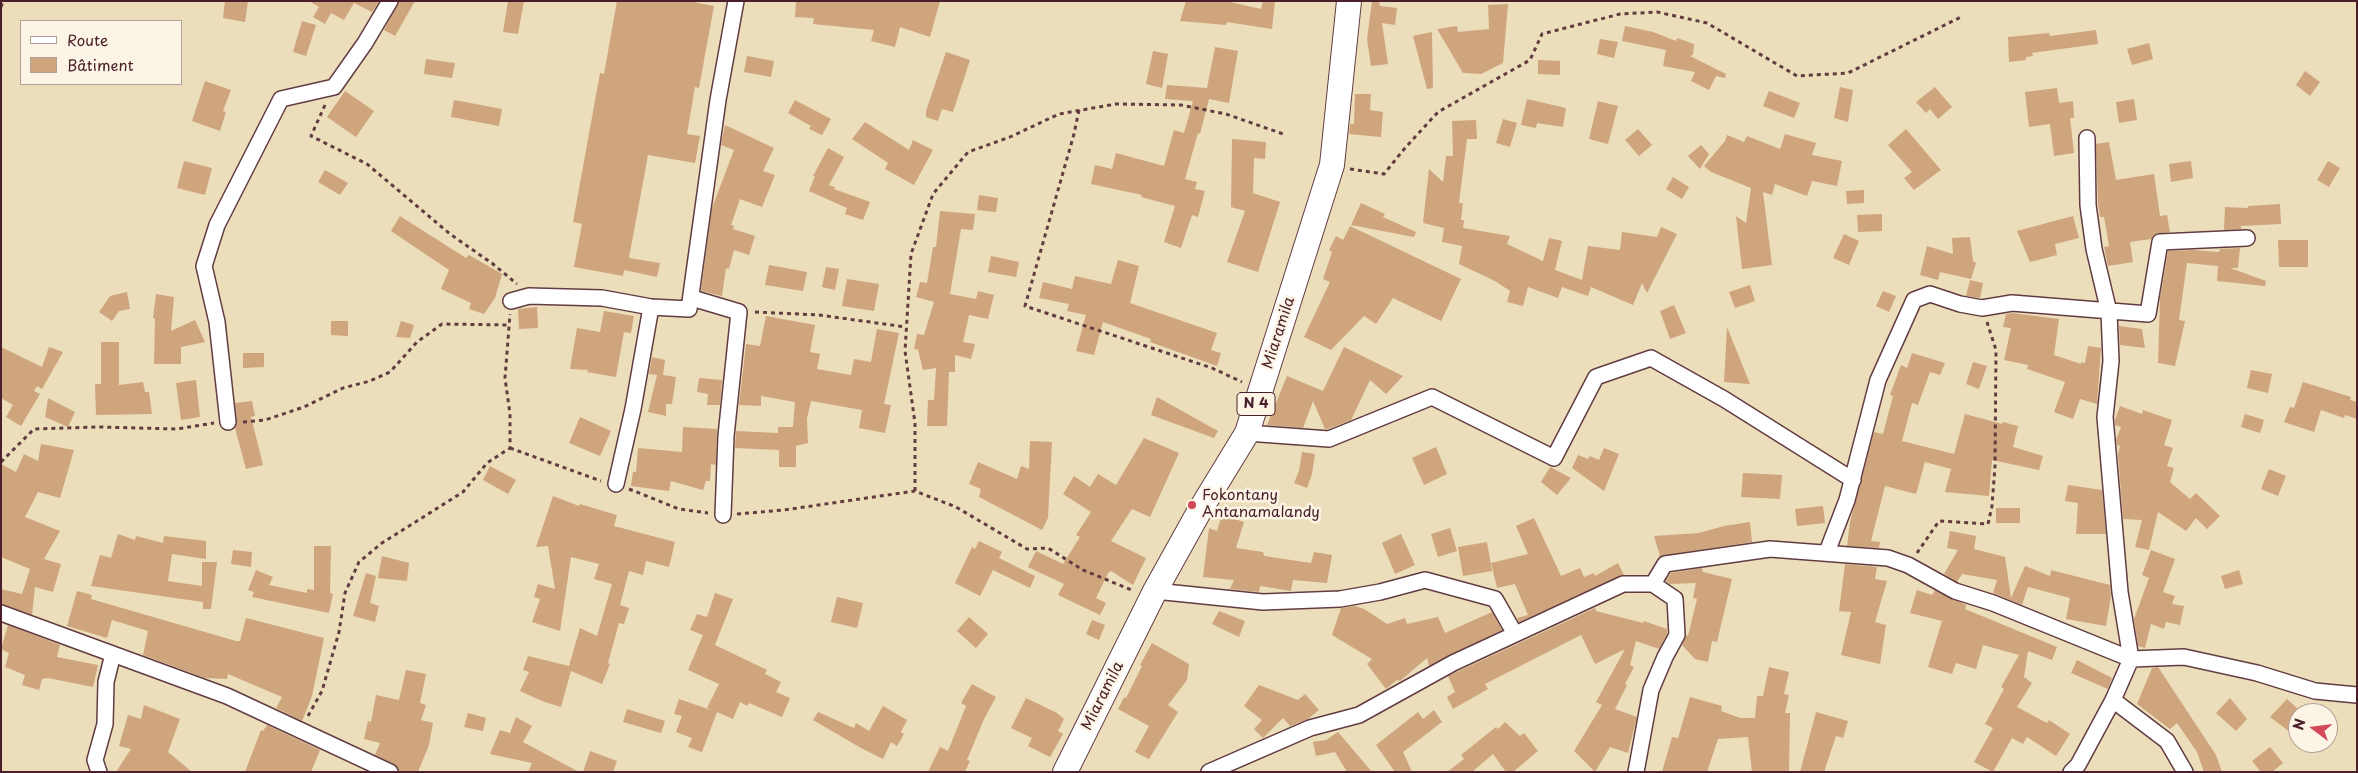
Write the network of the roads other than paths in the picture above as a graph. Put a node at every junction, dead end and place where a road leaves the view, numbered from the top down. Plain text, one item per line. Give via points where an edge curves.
1 (390, 1) edge
2 (736, 1) edge
3 (1349, 1) edge
4 (2087, 138) dead end
5 (2247, 238) dead end
6 (692, 298) junction
7 (511, 301) road end
8 (651, 307) junction
9 (2109, 312) junction
10 (228, 422) road end
11 (1247, 433) junction
12 (1853, 480) junction
13 (616, 484) road end
14 (723, 515) road end
15 (1827, 552) junction
16 (1653, 584) junction
17 (1153, 594) junction
18 (1, 613) edge
19 (1515, 634) junction
20 (113, 654) junction
21 (2130, 659) junction
22 (2357, 695) edge
23 (2113, 700) junction
24 (99, 772) edge
25 (390, 772) edge
26 (1065, 772) edge
27 (1209, 772) edge
28 (1636, 772) edge
29 (2070, 772) edge
30 (2185, 772) edge

1 - 10 street via 334,87 281,100 217,225 204,266 217,322
2 - 6 street via 717,109
3 - 11 main road, Miaramila / N 4 via 1332,166
4 - 9 street via 2088,205
5 - 9 street via 2160,242 2148,314
6 - 8 street via 689,309
6 - 14 street via 739,312 726,436
7 - 8 street via 529,296 602,298
8 - 13 street
9 - 12 street via 2012,302 1982,308 1930,294 1914,300 1878,380
9 - 21 street via 2110,361 2105,417 2120,592
11 - 12 street via 1329,439 1432,397 1554,458 1596,377 1651,358 1724,398
11 - 17 main road, Miaramila / N 4
12 - 15 street
15 - 16 street via 1770,549 1665,564
15 - 21 street via 1888,558 1908,565 1955,591 1993,603
16 - 19 street via 1623,584
16 - 28 street via 1675,599 1678,635 1651,690
17 - 19 street via 1263,602 1340,599 1425,580 1495,599
17 - 26 main road, Miaramila / N 4
18 - 20 street
19 - 27 street via 1453,663 1359,715 1310,728
20 - 24 street via 106,682 105,724 95,760
20 - 25 street via 227,696
21 - 22 street via 2184,657 2257,673 2315,691
21 - 23 street
23 - 29 street via 2078,765
23 - 30 street via 2167,741

